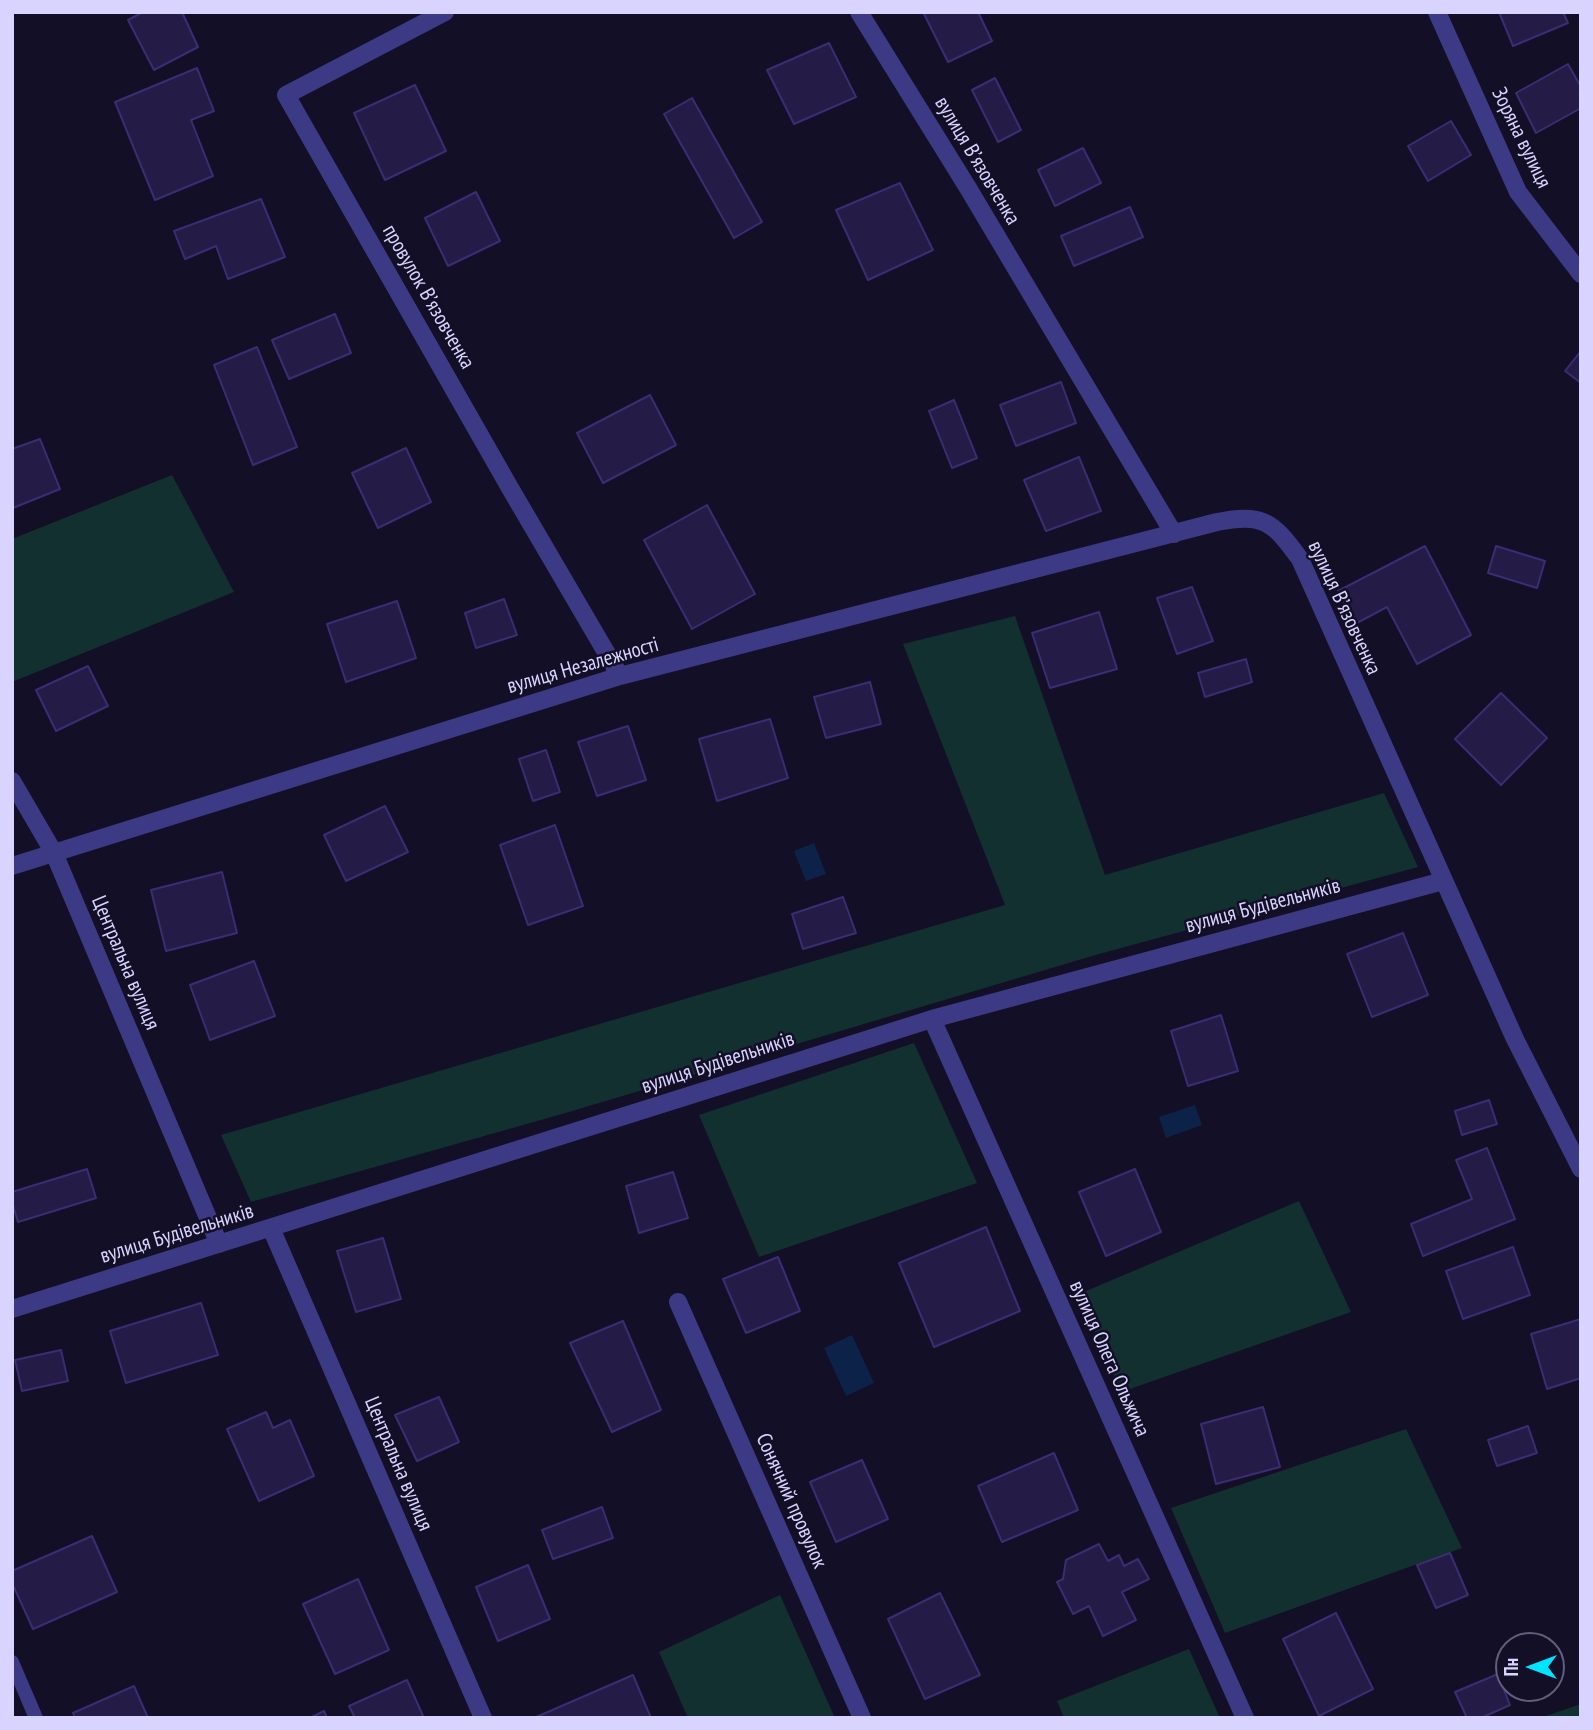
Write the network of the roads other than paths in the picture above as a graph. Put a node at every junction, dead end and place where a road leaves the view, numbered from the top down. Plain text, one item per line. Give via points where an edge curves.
1 (445, 12) edge
2 (859, 12) edge
3 (1437, 12) edge
4 (1581, 274) edge
5 (1174, 534) junction
6 (620, 676) junction
7 (12, 781) edge
8 (54, 853) junction
9 (12, 866) edge
10 (1443, 881) junction
11 (932, 1019) junction
12 (1581, 1169) edge
13 (271, 1228) junction
14 (219, 1244) junction
15 (678, 1302) dead end
16 (12, 1309) edge
17 (12, 1662) edge
18 (36, 1718) edge
19 (483, 1718) edge
20 (862, 1718) edge
21 (1245, 1718) edge

1 - 6 street, провулок Вʼязовченка via 286,95
2 - 5 street, вулиця Вʼязовченка
3 - 4 street, Зоряна вулиця via 1518,192
5 - 6 street, вулиця Незалежності
5 - 10 street, вулиця Вʼязовченка via 1241,517 1266,522 1282,533 1300,559
6 - 8 street, вулиця Незалежності
7 - 8 street, Центральна вулиця
8 - 9 street, вулиця Незалежності
8 - 14 street, Центральна вулиця
10 - 11 street, вулиця Будівельників
10 - 12 street, вулиця Вʼязовченка
11 - 13 street, вулиця Будівельників
11 - 21 street, вулиця Олега Ольжича
13 - 14 street, вулиця Будівельників
13 - 19 street, Центральна вулиця
14 - 16 street, вулиця Будівельників
15 - 20 street, Сонячний провулок
17 - 18 lane

